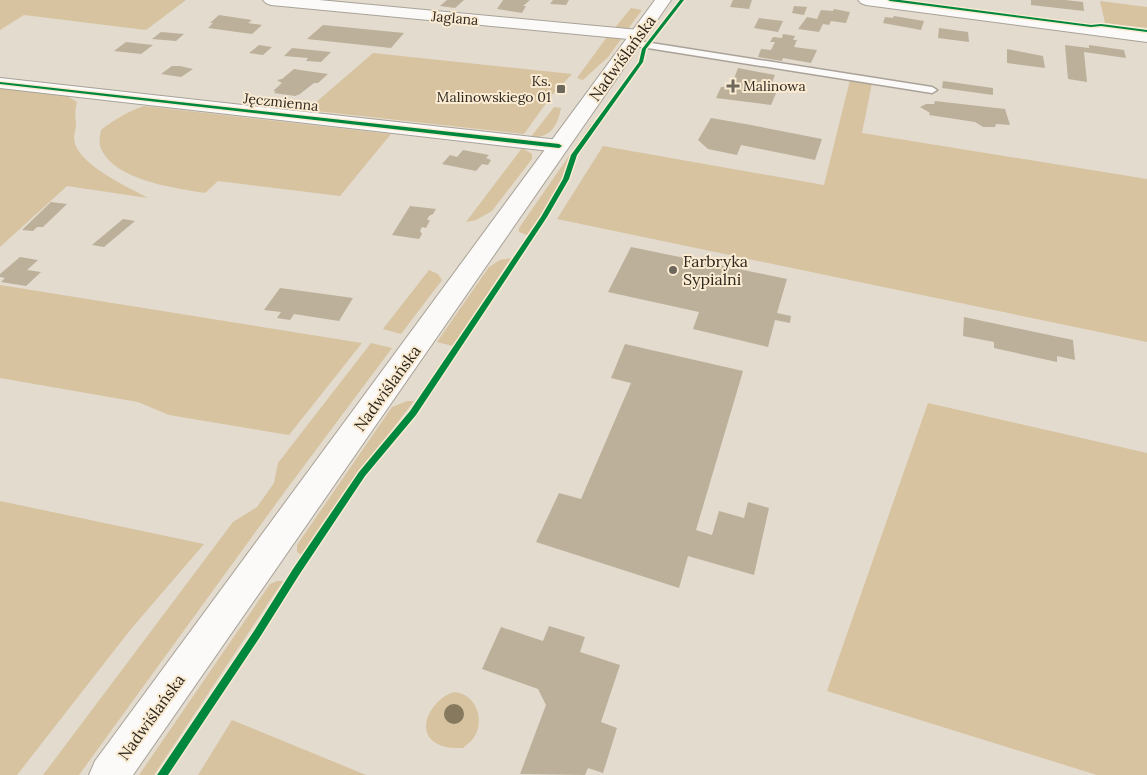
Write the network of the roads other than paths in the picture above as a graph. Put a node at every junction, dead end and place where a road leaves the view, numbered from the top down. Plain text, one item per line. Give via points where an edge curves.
1 (271, 0) edge
2 (664, 0) edge
3 (866, 0) edge
4 (1147, 37) edge
5 (636, 39) junction
6 (0, 82) edge
7 (932, 90) dead end
8 (559, 146) junction
9 (109, 775) edge

1 - 5 street, Jaglana
2 - 5 street, Nadwiślańska
3 - 4 street
5 - 7 lane
5 - 8 street, Nadwiślańska
6 - 8 street, Jęczmienna
8 - 9 street, Nadwiślańska

